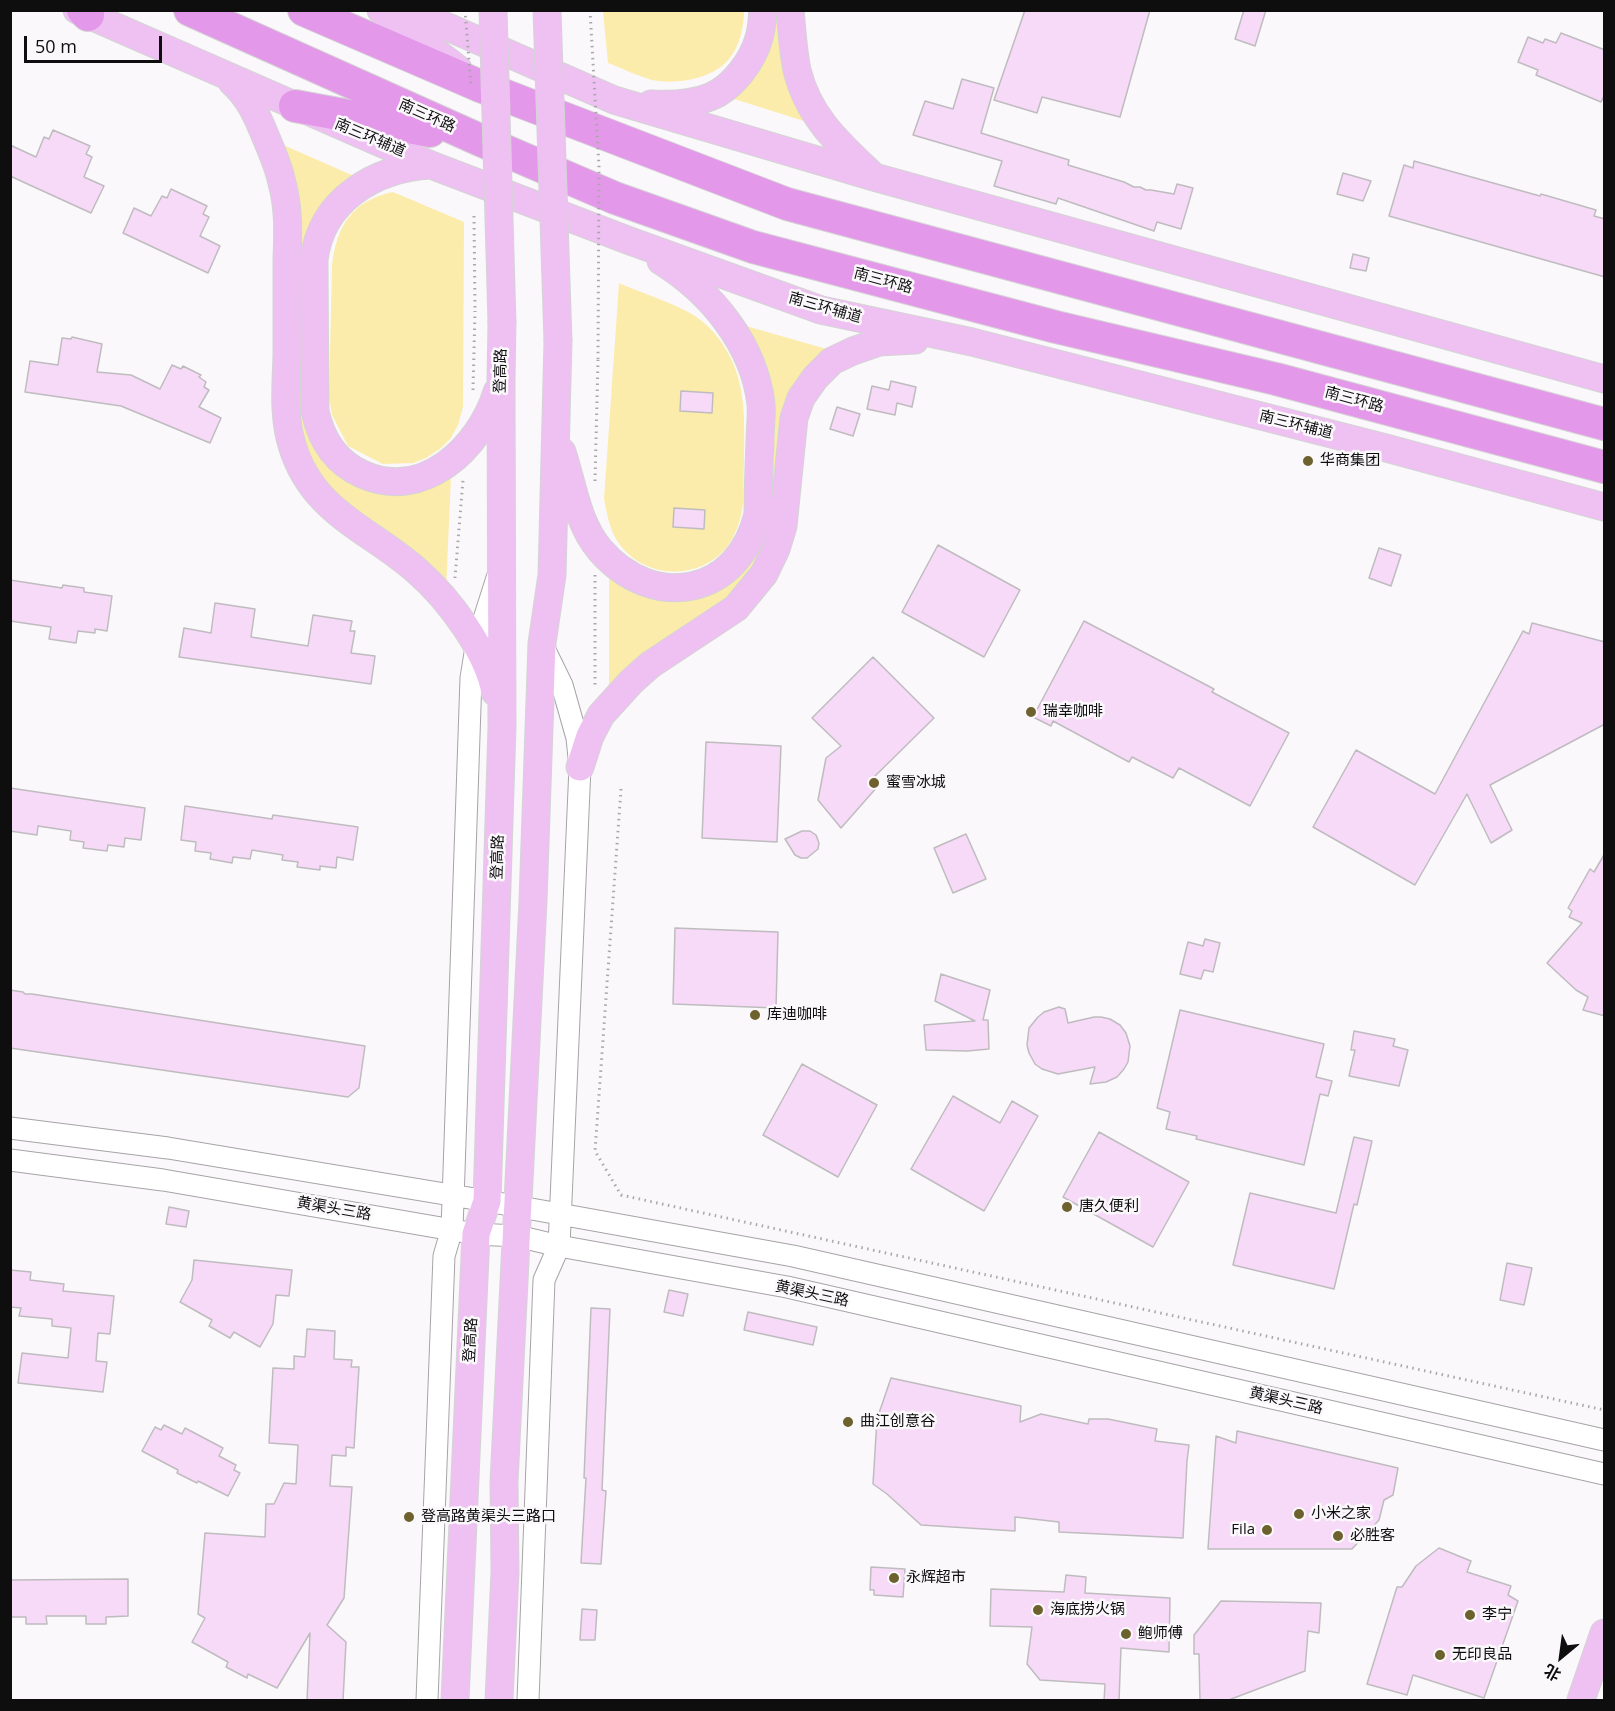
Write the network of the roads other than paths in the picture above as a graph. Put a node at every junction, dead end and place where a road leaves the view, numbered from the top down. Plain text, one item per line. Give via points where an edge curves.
1 (190, 10) edge
2 (304, 10) edge
3 (381, 10) edge
4 (409, 10) edge
5 (493, 10) edge
6 (547, 10) edge
7 (763, 10) edge
8 (790, 10) edge
9 (83, 12) edge
10 (222, 74) junction
11 (476, 88) junction
12 (614, 100) junction
13 (295, 106) junction
14 (480, 140) junction
15 (431, 165) junction
16 (874, 177) junction
17 (630, 242) junction
18 (972, 342) junction
19 (1605, 379) edge
20 (501, 380) junction
21 (1605, 424) edge
22 (555, 429) junction
23 (1605, 466) edge
24 (1605, 507) edge
25 (501, 560) junction
26 (542, 644) junction
27 (476, 646) junction
28 (502, 727) junction
29 (580, 766) junction
30 (10, 1128) edge
31 (10, 1160) edge
32 (453, 1195) junction
33 (487, 1201) junction
34 (519, 1206) junction
35 (561, 1214) junction
36 (464, 1232) junction
37 (517, 1236) junction
38 (559, 1246) junction
39 (1605, 1440) edge
40 (1605, 1474) edge
41 (1605, 1633) edge
42 (427, 1701) edge
43 (455, 1701) edge
44 (499, 1701) edge
45 (528, 1701) edge
46 (1581, 1701) edge

1 - 14 highway, 南三环路
2 - 11 highway
3 - 11 main road
4 - 12 main road
5 - 20 main road, 登高路, bridge
6 - 22 main road, bridge via 558,341
7 - 12 main road via 759,38 745,69 721,91 680,104
8 - 16 main road via 797,69 813,110 831,136
9 - 10 main road, 南三环辅道
10 - 13 main road, 南三环辅道
10 - 27 main road via 253,107 283,183 288,234 285,421 292,447 319,496 417,571 452,609
11 - 21 highway via 788,204
12 - 16 main road
13 - 14 highway
13 - 15 main road, 南三环辅道
14 - 23 highway, 南三环路 via 615,198 753,247
15 - 17 main road, 南三环辅道
15 - 20 main road via 410,166 368,181 338,205 320,234 314,260 318,424 330,450 355,471 387,482 417,480 441,468 469,444 492,407
16 - 19 main road
17 - 18 main road, 南三环辅道 via 821,310
17 - 22 main road via 678,272 716,307 744,350 761,405 758,514 754,532 720,575 701,584 682,589 638,580 619,567 589,534
18 - 24 main road, 南三环辅道
18 - 29 main road via 879,342 832,361 815,378 801,398 794,418 783,526 764,574 736,608 631,682 601,715
20 - 25 main road, 登高路
22 - 26 main road via 552,575
25 - 27 street
25 - 28 main road, 登高路
26 - 29 street via 562,685 577,738
26 - 34 main road
27 - 28 main road via 494,687
27 - 32 street via 469,716
28 - 33 main road, 登高路
29 - 35 street
30 - 32 street via 168,1148
31 - 36 street, 黄渠头三路 via 163,1180
32 - 33 street
32 - 36 street
33 - 34 street
33 - 36 main road, 登高路
34 - 35 street
34 - 37 main road
35 - 38 street
35 - 39 street via 793,1256
36 - 37 street, 黄渠头三路
36 - 42 street via 444,1256
36 - 43 main road, 登高路
37 - 38 street, 黄渠头三路
37 - 44 main road via 504,1482 505,1572
38 - 40 street, 黄渠头三路 via 787,1287
38 - 45 street via 544,1280
41 - 46 main road

